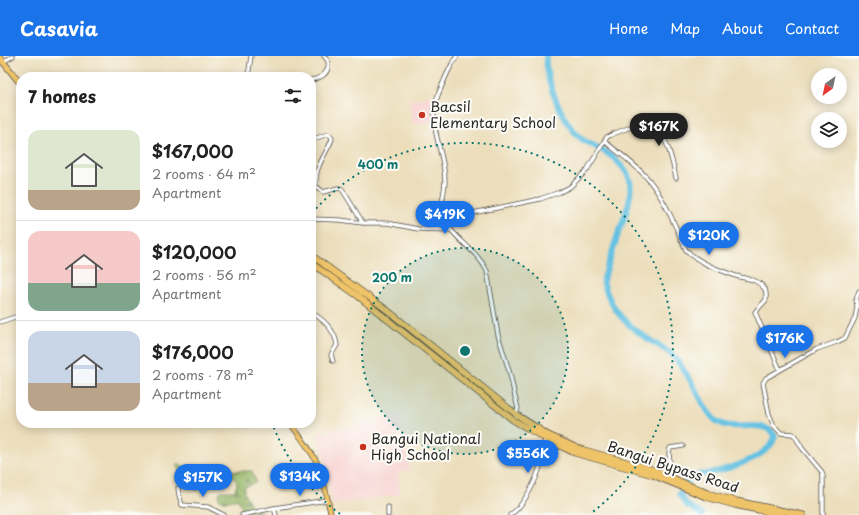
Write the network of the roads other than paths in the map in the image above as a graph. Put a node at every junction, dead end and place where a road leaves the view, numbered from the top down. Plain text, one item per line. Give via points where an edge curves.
1 (13, 56) edge
2 (251, 56) edge
3 (324, 56) edge
4 (457, 56) edge
5 (2, 60) edge
6 (249, 72) edge
7 (16, 78) edge
8 (316, 78) edge
9 (316, 138) edge
10 (603, 142) junction
11 (316, 174) edge
12 (316, 174) edge
13 (676, 178) dead end
14 (316, 186) edge
15 (316, 186) edge
16 (444, 219) junction
17 (316, 220) edge
18 (363, 223) junction
19 (451, 230) junction
20 (316, 259) edge
21 (316, 267) edge
22 (859, 291) edge
23 (316, 316) edge
24 (16, 317) edge
25 (0, 322) edge
26 (332, 361) dead end
27 (780, 370) junction
28 (515, 417) junction
29 (294, 428) edge
30 (547, 437) junction
31 (683, 446) dead end
32 (663, 476) junction
33 (178, 488) dead end
34 (694, 490) junction
35 (328, 500) junction
36 (388, 507) dead end
37 (274, 508) junction
38 (224, 515) edge
39 (242, 515) edge
40 (276, 515) edge
41 (331, 515) edge
42 (388, 515) edge
43 (510, 515) edge
44 (782, 515) edge
45 (804, 515) edge
46 (823, 515) edge

1 - 5 street
2 - 6 street
3 - 8 street via 328,61 328,71
4 - 16 street via 445,78 434,108 444,171 441,208
5 - 7 highway
9 - 11 street via 328,134 332,139
10 - 13 street via 613,134 646,121 651,132 660,135 666,142
10 - 16 street via 587,170 560,192 540,199
10 - 27 street via 630,162 648,180 661,198 686,250 691,255 715,269 753,280 764,288 766,300 755,312
12 - 14 street
15 - 18 street via 323,192 342,189
16 - 19 street
17 - 18 street
18 - 19 street
19 - 28 street via 482,262 487,271 498,335 518,408
20 - 28 highway, Bangui Bypass Road via 387,310
21 - 28 highway, Bangui Bypass Road via 358,296
22 - 27 street via 855,318 845,338 817,349
23 - 26 street via 334,336 337,345 331,355
24 - 25 street
27 - 46 street via 766,378 763,383 770,414 776,429 781,434 793,434 822,472
28 - 30 highway, Bangui Bypass Road
29 - 35 main road via 316,461
30 - 32 highway, Bangui Bypass Road via 641,466
30 - 43 street via 534,480 523,502
31 - 32 street via 670,448 670,464
32 - 34 highway, Bangui Bypass Road
33 - 38 street via 182,505 208,507
34 - 44 highway, Bangui Bypass Road via 735,506
34 - 45 highway, Bangui Bypass Road
35 - 37 street
35 - 41 main road
36 - 42 street
37 - 39 street
37 - 40 street

